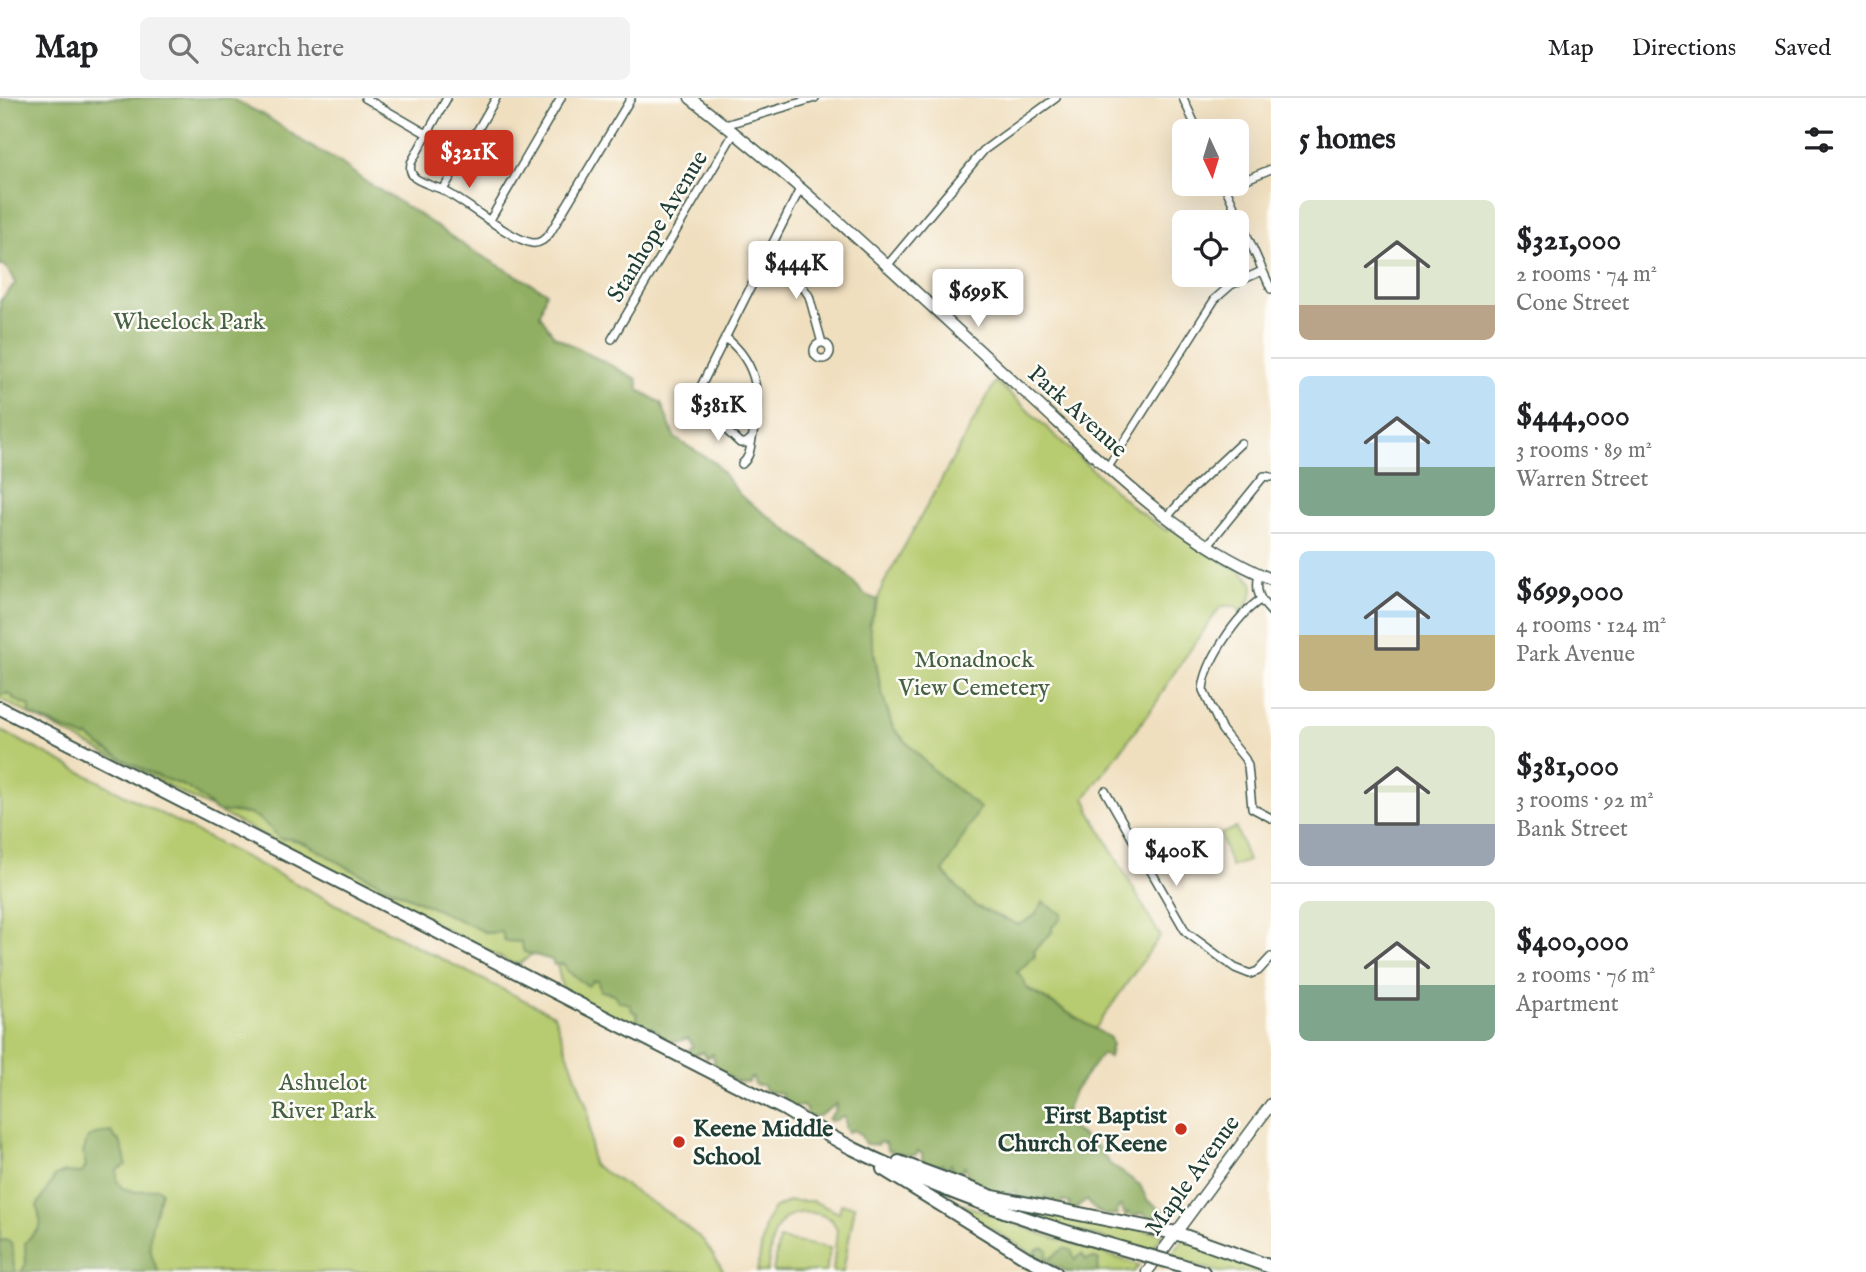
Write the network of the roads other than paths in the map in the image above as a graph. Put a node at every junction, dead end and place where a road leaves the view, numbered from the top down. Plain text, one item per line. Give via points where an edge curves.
1 (365, 98) edge
2 (447, 98) edge
3 (496, 98) edge
4 (561, 98) edge
5 (631, 98) edge
6 (690, 98) edge
7 (815, 98) edge
8 (1056, 98) edge
9 (1183, 98) edge
10 (1193, 119) edge
11 (725, 125) junction
12 (734, 133) junction
13 (427, 134) junction
14 (1271, 169) edge
15 (1250, 178) edge
16 (800, 189) junction
17 (443, 190) junction
18 (1229, 196) edge
19 (489, 220) junction
20 (761, 265) junction
21 (886, 267) junction
22 (1262, 271) junction
23 (1271, 289) edge
24 (725, 337) junction
25 (612, 339) dead end
26 (822, 343) dead end
27 (694, 400) junction
28 (684, 420) dead end
29 (752, 439) junction
30 (1241, 443) dead end
31 (742, 464) dead end
32 (1108, 467) junction
33 (1271, 477) edge
34 (1167, 517) junction
35 (1207, 546) junction
36 (1259, 574) junction
37 (1271, 579) edge
38 (1260, 600) junction
39 (1271, 612) edge
40 (0, 708) edge
41 (1105, 791) dead end
42 (1271, 818) edge
43 (1271, 957) edge
44 (1271, 1104) edge
45 (854, 1149) junction
46 (1176, 1233) junction
47 (1271, 1267) edge
48 (1055, 1272) edge
49 (1147, 1272) edge
50 (1203, 1272) edge

1 - 13 street
2 - 13 street
3 - 17 street
4 - 19 street
5 - 19 street via 541,242 528,241
6 - 11 street, Park Avenue
7 - 11 street
8 - 21 street via 984,150
9 - 10 street
11 - 12 street, Park Avenue
12 - 16 street, Park Avenue
12 - 25 street, Stanhope Avenue
13 - 17 street via 410,169 416,179
14 - 15 street
16 - 20 street
16 - 21 street, Park Avenue
17 - 19 street
18 - 22 street
20 - 24 street
20 - 26 street via 803,287
21 - 32 street, Park Avenue
22 - 23 street
22 - 32 street via 1231,285 1215,299
24 - 27 street
24 - 29 street via 745,355 755,385 758,412
27 - 28 street
27 - 29 street via 740,443
29 - 31 street
30 - 34 street
32 - 34 street, Park Avenue
33 - 35 street via 1264,476 1253,486
34 - 35 street, Park Avenue
35 - 36 street, Park Avenue
36 - 37 street, Park Avenue
36 - 38 street
38 - 39 street
38 - 42 street via 1218,650 1203,690 1220,727 1247,763 1252,808
40 - 45 highway
41 - 43 street via 1186,932 1250,974
44 - 46 street, Maple Avenue
45 - 46 highway via 1013,1203
45 - 48 highway
45 - 50 highway, bridge via 1021,1219
46 - 47 highway
46 - 49 street, Maple Avenue

